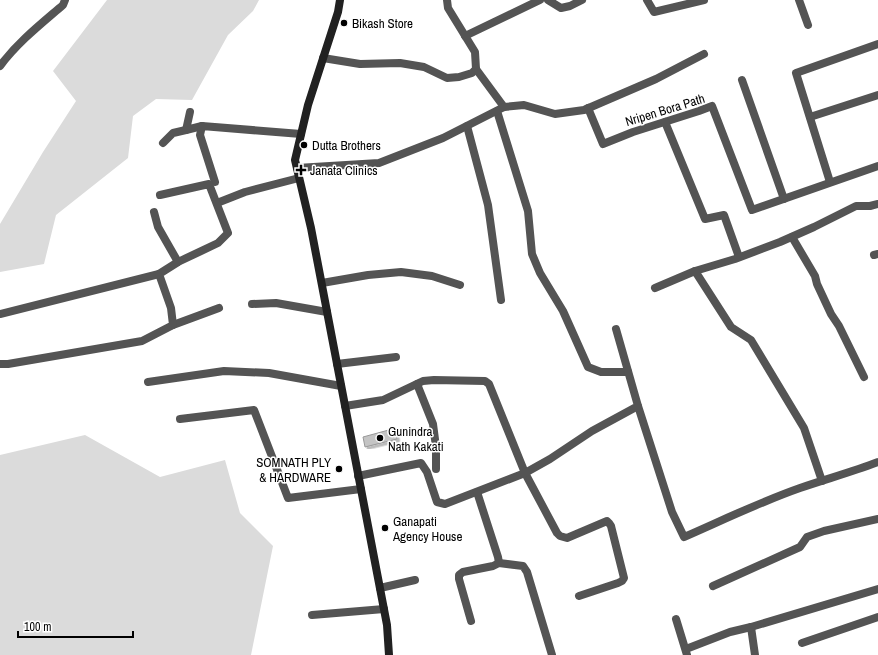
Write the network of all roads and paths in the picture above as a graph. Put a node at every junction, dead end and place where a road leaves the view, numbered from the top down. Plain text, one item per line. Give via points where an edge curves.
1 (65, 0) edge
2 (340, 0) edge
3 (447, 0) edge
4 (540, 0) edge
5 (548, 0) edge
6 (582, 0) edge
7 (646, 0) edge
8 (704, 0) edge
9 (799, 0) edge
10 (808, 25) dead end
11 (465, 36) junction
12 (878, 44) edge
13 (704, 54) dead end
14 (323, 58) junction
15 (0, 66) edge
16 (476, 69) junction
17 (742, 80) dead end
18 (878, 95) edge
19 (588, 108) junction
20 (501, 109) junction
21 (190, 112) dead end
22 (810, 117) junction
23 (665, 122) junction
24 (202, 126) junction
25 (467, 126) junction
26 (186, 130) junction
27 (301, 134) junction
28 (163, 143) dead end
29 (878, 166) edge
30 (297, 168) junction
31 (299, 178) junction
32 (215, 182) dead end
33 (830, 182) junction
34 (160, 195) dead end
35 (784, 199) junction
36 (217, 204) junction
37 (878, 204) edge
38 (154, 212) dead end
39 (792, 237) junction
40 (739, 257) junction
41 (178, 262) junction
42 (695, 271) junction
43 (159, 274) junction
44 (322, 283) junction
45 (460, 286) dead end
46 (656, 288) dead end
47 (501, 300) dead end
48 (252, 304) dead end
49 (219, 308) dead end
50 (327, 312) junction
51 (0, 314) edge
52 (173, 325) junction
53 (616, 329) dead end
54 (396, 357) dead end
55 (0, 364) edge
56 (337, 364) junction
57 (628, 372) junction
58 (864, 377) dead end
59 (148, 382) dead end
60 (417, 384) junction
61 (341, 386) junction
62 (345, 406) junction
63 (638, 406) junction
64 (180, 419) dead end
65 (878, 462) edge
66 (436, 469) dead end
67 (525, 473) junction
68 (358, 476) junction
69 (822, 481) junction
70 (361, 489) junction
71 (477, 492) junction
72 (878, 519) edge
73 (499, 563) junction
74 (415, 580) dead end
75 (713, 586) dead end
76 (380, 588) junction
77 (878, 589) edge
78 (579, 596) dead end
79 (384, 609) junction
80 (312, 615) dead end
81 (878, 617) edge
82 (676, 619) dead end
83 (472, 621) dead end
84 (751, 627) junction
85 (802, 643) dead end
86 (686, 652) edge
87 (389, 655) edge
88 (552, 655) edge
89 (755, 655) edge

1 - 15 street via 63,5 28,35
2 - 14 main road
3 - 11 street via 448,8
4 - 11 street
5 - 6 street via 561,8
7 - 8 street via 654,12
9 - 10 street
11 - 16 street via 475,52
12 - 22 street via 796,73
13 - 19 street via 656,79
14 - 16 street via 360,64 400,63 424,67 447,78 472,73
14 - 27 main road
16 - 20 street
17 - 35 street
18 - 22 street
19 - 20 street via 555,114 524,105
19 - 23 street, Nripen Bora Path via 603,144
20 - 25 street
20 - 57 street via 528,211 532,254 540,273 563,311 588,367 601,372
21 - 26 street
22 - 33 street
23 - 35 street, Nripen Bora Path via 712,106 752,210
23 - 40 street via 705,219 724,215
24 - 26 street
24 - 27 street
24 - 32 street via 200,135
25 - 30 street via 379,163
25 - 47 street via 488,205
26 - 28 street via 173,133
27 - 30 main road via 295,160
29 - 33 street
30 - 31 main road
31 - 36 street via 245,192
31 - 44 main road
33 - 35 street
34 - 36 street via 209,184
36 - 41 street via 228,233 218,244
37 - 39 street via 856,206
38 - 41 street via 158,227
39 - 40 street
39 - 58 street via 815,276 831,314
40 - 42 street
41 - 43 street
42 - 46 street
42 - 69 street via 731,327 751,340 804,428
43 - 51 street
43 - 52 street via 171,308
44 - 45 street via 401,272 432,276
44 - 50 main road
48 - 50 street via 276,303
49 - 52 street
50 - 56 main road
52 - 55 street via 142,341
53 - 57 street
54 - 56 street
56 - 61 main road
57 - 63 street
59 - 61 street via 224,371 269,373
60 - 62 street via 383,400
60 - 66 street via 433,424
60 - 67 street via 434,380 485,381 489,384
61 - 62 main road
62 - 68 main road
63 - 67 street
63 - 69 street via 672,512 684,537 752,506
64 - 70 street via 254,410 288,498
65 - 69 street
67 - 71 street
67 - 78 street via 560,536 567,538 607,521 611,526 624,578 618,583
68 - 70 main road
68 - 71 street via 421,463 427,472 437,502 445,504
70 - 76 main road
71 - 73 street
72 - 75 street via 807,537 800,547
73 - 83 street via 462,572 459,575
73 - 88 street via 523,566 527,572
74 - 76 street
76 - 79 main road
77 - 84 street
79 - 80 street
79 - 87 main road
81 - 85 street
82 - 86 street
84 - 86 street via 730,632
84 - 89 street

